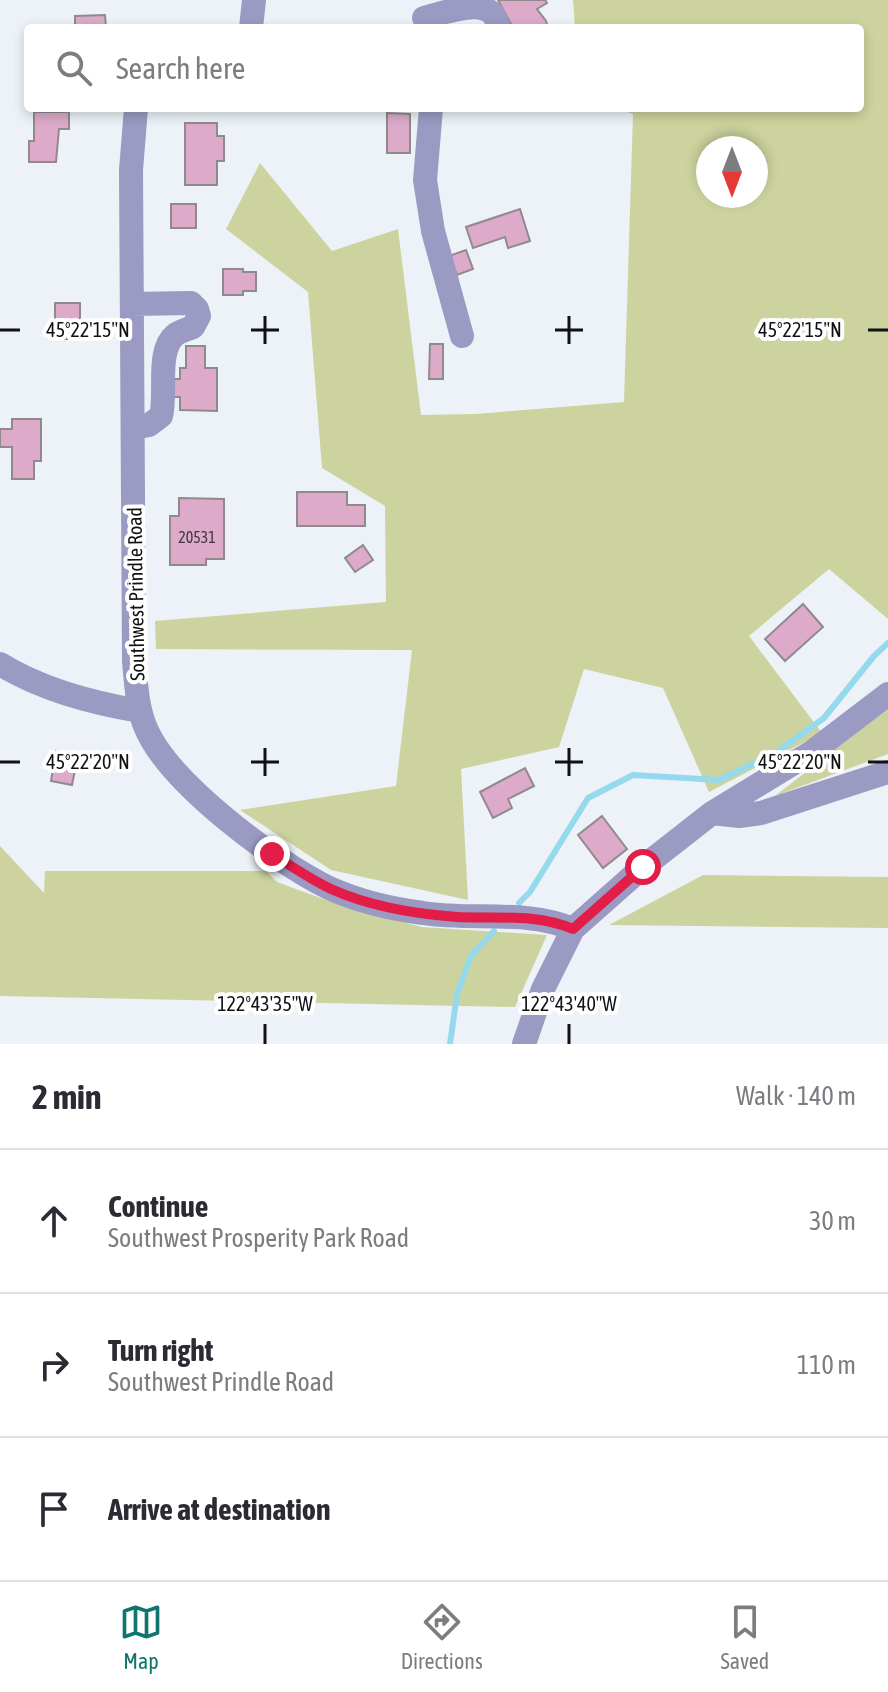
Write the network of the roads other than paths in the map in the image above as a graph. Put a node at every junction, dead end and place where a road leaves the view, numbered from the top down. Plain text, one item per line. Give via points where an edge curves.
1 (254, 0) edge
2 (424, 15) edge
3 (251, 24) edge
4 (498, 24) edge
5 (136, 112) edge
6 (431, 112) edge
7 (132, 304) junction
8 (462, 336) dead end
9 (133, 428) junction
10 (0, 664) edge
11 (888, 694) edge
12 (140, 711) junction
13 (888, 772) edge
14 (712, 813) junction
15 (573, 929) junction
16 (524, 1044) edge

1 - 3 street
2 - 4 street via 479,8 489,10
5 - 7 street, Southwest Prindle Road
6 - 8 street via 425,180
7 - 9 street, Southwest Prindle Road
7 - 9 street via 191,303 199,316 167,346 161,416
9 - 12 street, Southwest Prindle Road via 134,661
10 - 12 street via 52,689
11 - 14 street via 812,752
12 - 15 street, Southwest Prindle Road via 155,746 192,788 272,854 332,889 395,909 459,917 524,917
13 - 14 street via 761,813
14 - 15 street
15 - 16 street via 543,989

